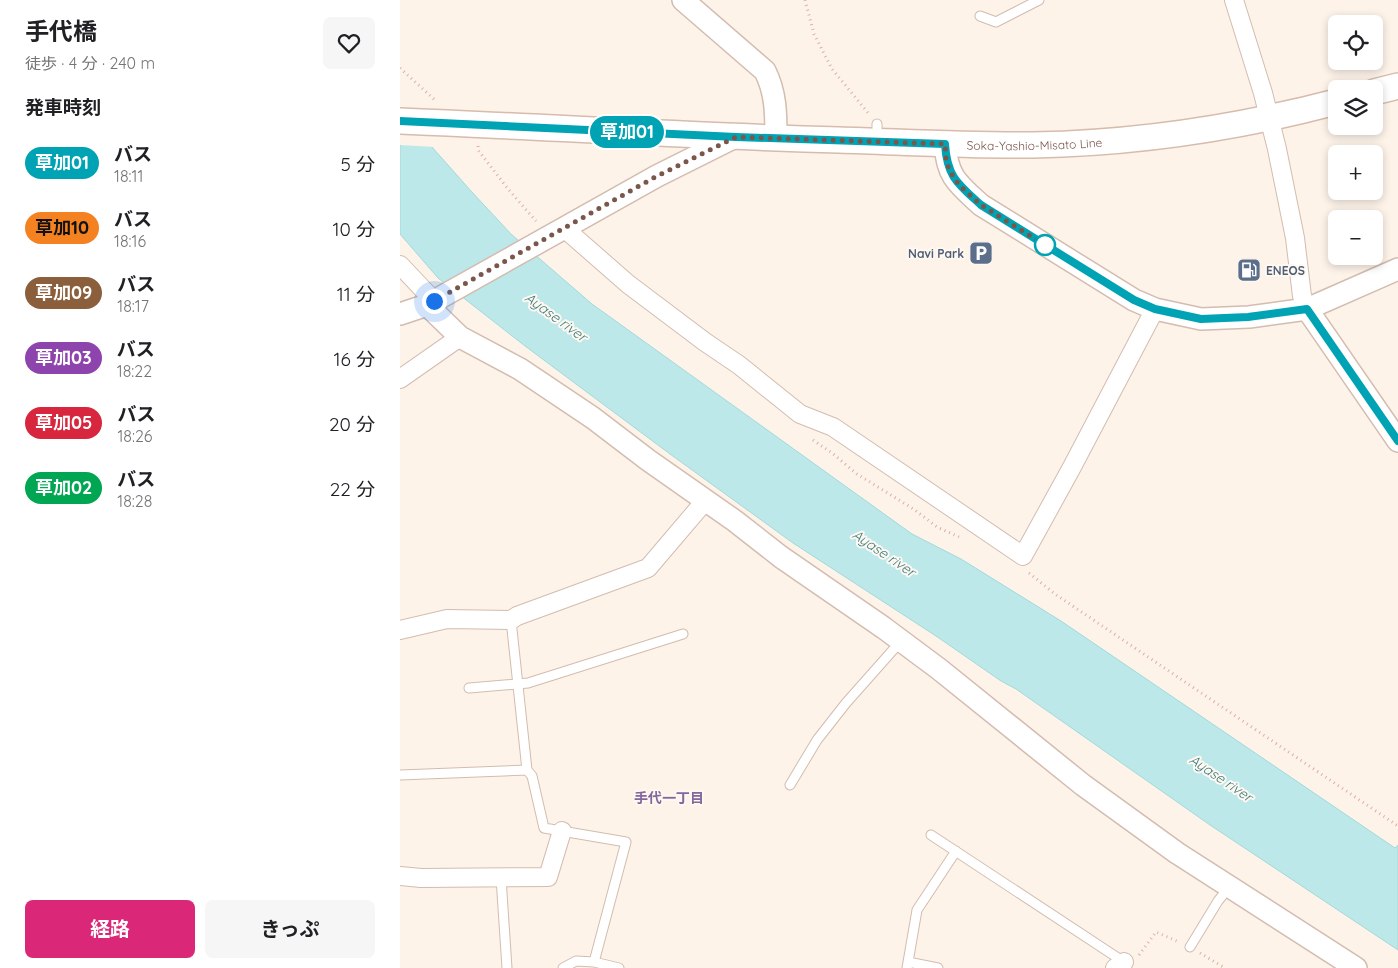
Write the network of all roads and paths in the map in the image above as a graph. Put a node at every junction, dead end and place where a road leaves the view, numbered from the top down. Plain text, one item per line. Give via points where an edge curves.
1 (683, 0) edge
2 (805, 0) edge
3 (1040, 0) edge
4 (1234, 0) edge
5 (980, 16) dead end
6 (400, 68) edge
7 (1398, 86) edge
8 (1383, 90) edge
9 (1328, 104) edge
10 (1270, 119) junction
11 (400, 121) edge
12 (443, 123) junction
13 (478, 125) junction
14 (877, 132) junction
15 (736, 137) junction
16 (776, 138) junction
17 (945, 144) junction
18 (554, 234) junction
19 (400, 265) edge
20 (1398, 269) edge
21 (437, 299) junction
22 (1155, 309) junction
23 (1307, 309) junction
24 (400, 314) edge
25 (460, 337) junction
26 (400, 379) edge
27 (1398, 441) edge
28 (705, 501) junction
29 (510, 620) junction
30 (400, 630) edge
31 (683, 634) dead end
32 (901, 641) junction
33 (516, 684) junction
34 (469, 688) dead end
35 (527, 770) junction
36 (400, 775) edge
37 (790, 785) dead end
38 (562, 831) junction
39 (931, 835) dead end
40 (956, 851) junction
41 (400, 876) edge
42 (501, 878) junction
43 (1230, 886) junction
44 (1190, 948) junction
45 (594, 962) junction
46 (908, 965) edge
47 (1119, 965) edge
48 (507, 968) edge
49 (563, 968) edge
50 (619, 968) edge
51 (938, 968) edge
52 (1225, 968) edge
53 (1356, 968) edge

1 - 16 street via 765,71 775,99
2 - 14 path via 814,34 832,69
3 - 5 lane via 996,22
4 - 10 street
6 - 12 path via 440,104
7 - 8 main road
9 - 10 main road, Soka-Yashio-Misato Line
10 - 17 main road, Soka-Yashio-Misato Line via 1122,140 1033,145
10 - 23 street
11 - 12 main road, Soka-Yashio-Misato Line
12 - 13 main road, Soka-Yashio-Misato Line
13 - 15 main road, Soka-Yashio-Misato Line
13 - 18 path via 478,150 508,190 539,224
14 - 16 main road, Soka-Yashio-Misato Line
14 - 17 main road, Soka-Yashio-Misato Line
15 - 16 main road, Soka-Yashio-Misato Line
15 - 18 street via 657,176
17 - 22 street via 949,170 959,185 981,205 1134,300
18 - 21 street
18 - 22 street via 739,365 800,414 833,426 1022,556
19 - 21 street
20 - 23 street
21 - 24 street
21 - 25 street
22 - 23 street via 1201,319
23 - 27 street
25 - 26 street
25 - 28 street via 520,369 593,418
28 - 29 street via 648,568
28 - 32 street
29 - 30 street via 447,619
29 - 33 lane
31 - 33 lane
32 - 37 lane via 823,732
32 - 43 street via 1125,815
33 - 34 lane
33 - 35 lane
35 - 36 lane
35 - 38 lane via 532,776 544,828
38 - 42 street via 548,877
38 - 45 lane via 626,842
39 - 40 lane
40 - 46 lane via 917,910
40 - 47 lane
41 - 42 street
42 - 48 lane
43 - 44 lane
43 - 53 street
44 - 47 path via 1156,932 1135,961
44 - 52 path
45 - 49 lane via 576,961
45 - 50 lane
46 - 51 lane

